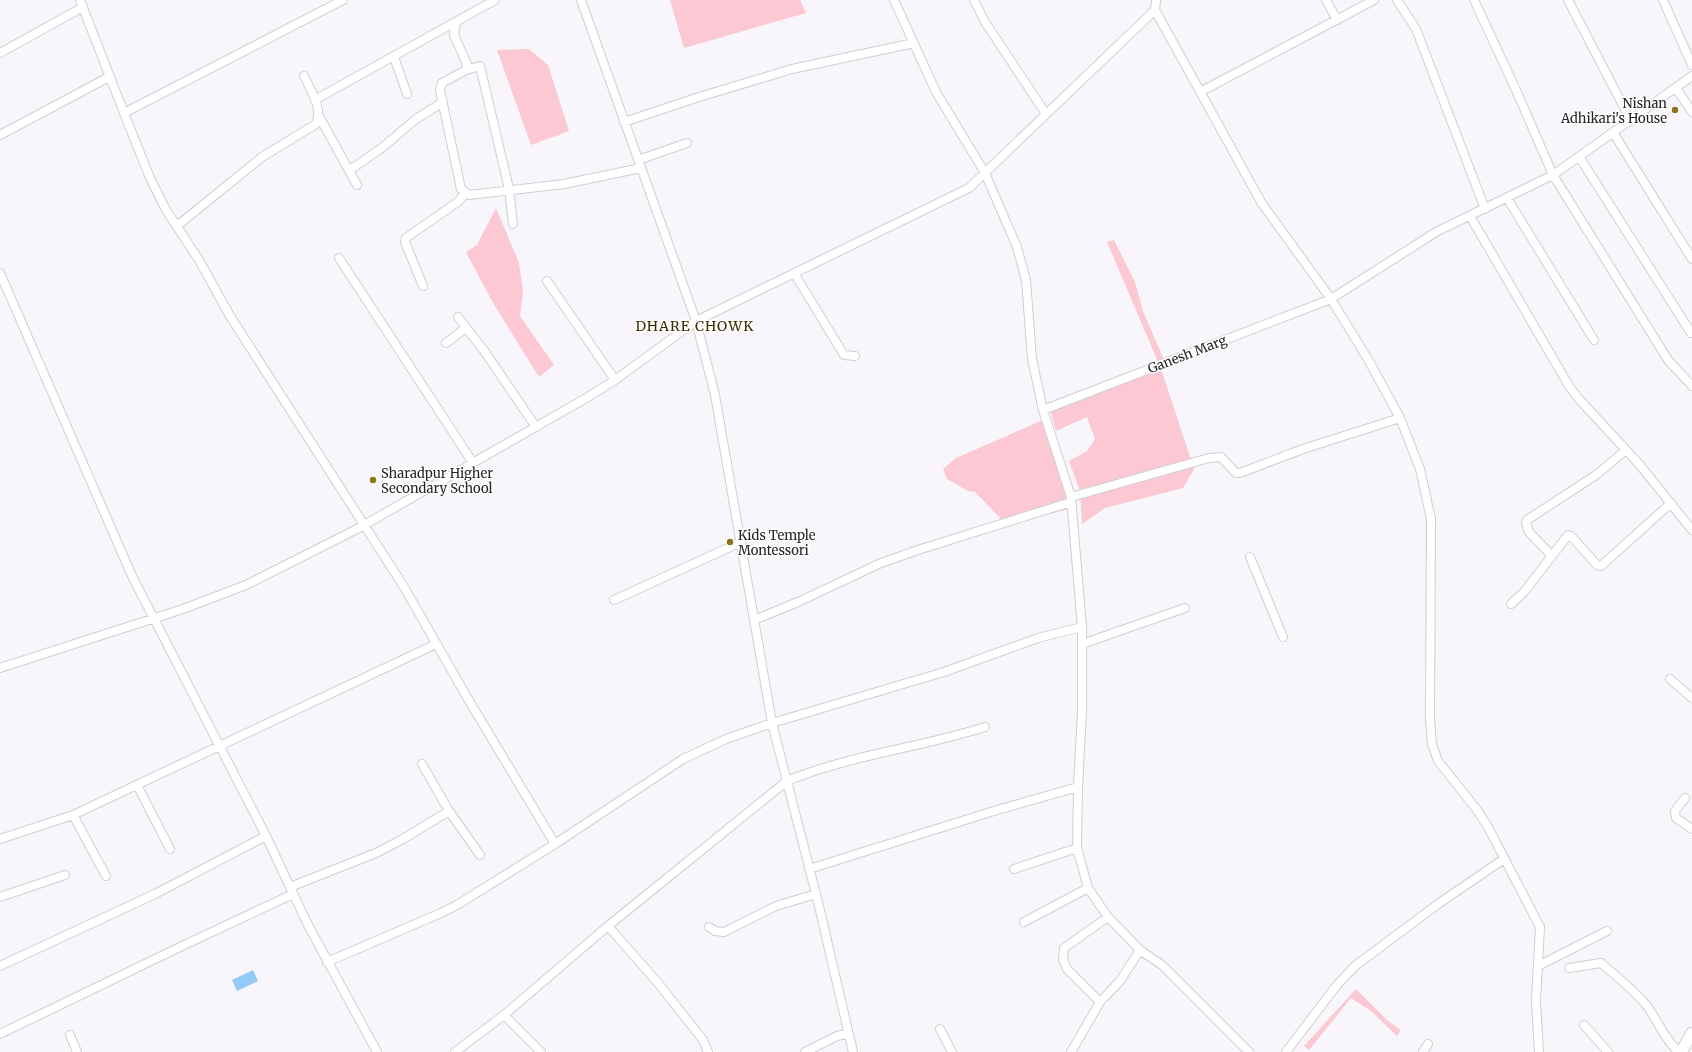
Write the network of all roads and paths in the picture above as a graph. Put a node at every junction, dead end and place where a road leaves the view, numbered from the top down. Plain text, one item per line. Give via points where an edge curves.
1 (343, 0) edge
2 (495, 0) edge
3 (581, 0) edge
4 (894, 0) edge
5 (974, 0) edge
6 (1156, 0) edge
7 (1326, 0) edge
8 (1374, 0) edge
9 (1397, 0) edge
10 (1474, 0) edge
11 (1568, 0) edge
12 (1663, 0) edge
13 (82, 3) edge
14 (1155, 10) junction
15 (1337, 20) junction
16 (456, 23) junction
17 (914, 42) junction
18 (0, 53) edge
19 (394, 57) junction
20 (1692, 65) edge
21 (466, 70) junction
22 (304, 76) dead end
23 (1692, 76) edge
24 (109, 77) junction
25 (1676, 88) junction
26 (1200, 92) junction
27 (407, 94) dead end
28 (315, 101) junction
29 (443, 102) junction
30 (1692, 112) edge
31 (124, 113) junction
32 (1046, 114) junction
33 (320, 116) junction
34 (1631, 121) junction
35 (624, 122) junction
36 (1614, 134) junction
37 (0, 135) edge
38 (687, 143) dead end
39 (1580, 158) junction
40 (640, 164) junction
41 (350, 170) junction
42 (985, 173) junction
43 (1553, 175) junction
44 (357, 185) dead end
45 (509, 191) junction
46 (465, 193) junction
47 (1508, 198) junction
48 (1485, 209) junction
49 (1470, 216) junction
50 (513, 224) dead end
51 (177, 226) junction
52 (339, 258) dead end
53 (1692, 259) edge
54 (0, 273) edge
55 (794, 273) junction
56 (547, 282) dead end
57 (423, 286) dead end
58 (1331, 299) junction
59 (458, 317) dead end
60 (696, 321) junction
61 (466, 328) junction
62 (1691, 333) dead end
63 (1594, 340) dead end
64 (446, 343) dead end
65 (855, 356) dead end
66 (615, 380) junction
67 (1692, 386) edge
68 (1043, 410) junction
69 (1400, 418) junction
70 (536, 427) junction
71 (1626, 450) junction
72 (473, 463) junction
73 (1071, 500) junction
74 (1671, 503) junction
75 (365, 525) junction
76 (1692, 530) edge
77 (740, 542) junction
78 (1551, 555) junction
79 (1250, 557) dead end
80 (614, 600) dead end
81 (1510, 604) dead end
82 (1185, 608) dead end
83 (154, 618) junction
84 (754, 620) junction
85 (1082, 627) junction
86 (1283, 637) dead end
87 (436, 644) junction
88 (1082, 644) junction
89 (0, 668) edge
90 (1670, 679) dead end
91 (1692, 698) edge
92 (772, 723) junction
93 (984, 727) dead end
94 (219, 745) junction
95 (422, 764) dead end
96 (787, 781) junction
97 (137, 785) junction
98 (1078, 787) junction
99 (1684, 798) dead end
100 (449, 811) junction
101 (73, 815) junction
102 (1692, 829) edge
103 (266, 836) junction
104 (0, 839) edge
105 (555, 844) junction
106 (1077, 848) junction
107 (170, 849) dead end
108 (480, 855) dead end
109 (1504, 859) junction
110 (809, 869) junction
111 (1014, 869) dead end
112 (65, 875) dead end
113 (106, 876) dead end
114 (1088, 888) junction
115 (292, 891) junction
116 (816, 894) junction
117 (0, 897) edge
118 (1108, 918) junction
119 (1024, 922) dead end
120 (608, 926) junction
121 (709, 927) dead end
122 (1606, 931) dead end
123 (1140, 950) junction
124 (327, 962) junction
125 (0, 966) edge
126 (1538, 966) junction
127 (1569, 968) dead end
128 (1100, 1002) junction
129 (504, 1015) junction
130 (1584, 1025) dead end
131 (940, 1029) dead end
132 (1692, 1033) edge
133 (0, 1034) edge
134 (847, 1034) junction
135 (70, 1035) dead end
136 (1428, 1044) dead end
137 (77, 1052) edge
138 (377, 1052) edge
139 (455, 1052) edge
140 (541, 1052) edge
141 (708, 1052) edge
142 (805, 1052) edge
143 (853, 1052) edge
144 (952, 1052) edge
145 (1071, 1052) edge
146 (1249, 1052) edge
147 (1286, 1052) edge
148 (1423, 1052) edge
149 (1539, 1052) edge
150 (1608, 1052) edge
151 (1680, 1052) edge

1 - 31 street
2 - 16 street
3 - 35 street
4 - 17 street
5 - 32 street via 985,22
6 - 14 street
7 - 15 street
8 - 15 street
9 - 48 street via 1416,29
10 - 43 street
11 - 34 street
12 - 20 street
13 - 18 street
13 - 24 street
14 - 26 street
14 - 32 street
15 - 26 street
16 - 19 street
16 - 21 street via 454,35 467,64
17 - 35 street via 792,69
17 - 42 street via 936,92
19 - 27 street
19 - 28 street
21 - 29 street via 442,83 440,90
21 - 45 street via 480,66
22 - 28 street
23 - 25 street, Ganesh Marg
24 - 31 street
24 - 37 street
25 - 30 street
25 - 34 street, Ganesh Marg
26 - 58 street via 1261,202
28 - 33 street
29 - 41 street via 416,119
29 - 46 street via 461,189
31 - 51 street via 150,178
32 - 42 street
33 - 41 street
33 - 51 street via 316,124 262,157
34 - 36 street, Ganesh Marg
35 - 40 street
36 - 39 street, Ganesh Marg
36 - 53 street
38 - 40 street
39 - 43 street, Ganesh Marg
39 - 62 street
40 - 45 street via 564,184
40 - 60 street
41 - 44 street
42 - 55 street via 969,188
42 - 68 street via 1017,247 1026,280 1032,359
43 - 47 street, Ganesh Marg
43 - 67 street via 1668,360
45 - 46 street via 469,195
45 - 50 street
46 - 57 street via 459,201 406,238 405,242
47 - 48 street, Ganesh Marg
47 - 63 street
48 - 49 street, Ganesh Marg
49 - 58 street, Ganesh Marg via 1436,232
49 - 71 street via 1569,386
51 - 75 street via 230,316
52 - 72 street
54 - 83 street via 132,576
55 - 60 street
55 - 65 street via 844,355
56 - 66 street
58 - 68 street, Ganesh Marg
58 - 69 street via 1369,360
59 - 61 street
60 - 66 street
60 - 77 street via 715,395
61 - 64 street
61 - 70 street
66 - 70 street
68 - 73 street
69 - 73 street via 1302,449 1240,473 1236,473 1221,457 1209,458
69 - 109 street via 1420,469 1431,518 1432,744 1438,761 1477,810
70 - 72 street
71 - 74 street
71 - 78 street via 1596,475 1527,520 1529,532
72 - 75 street
73 - 84 street via 881,563
73 - 85 street
74 - 76 street
74 - 78 street via 1601,566 1597,565 1568,535
75 - 83 street via 246,584
75 - 87 street
77 - 80 street
77 - 84 street
78 - 81 street via 1524,592
79 - 86 street
82 - 88 street
83 - 89 street
83 - 94 street
84 - 92 street
85 - 88 street
85 - 92 street via 1038,638 944,672
87 - 94 street
87 - 105 street
88 - 98 street
90 - 91 street
92 - 96 street
92 - 105 street via 726,739 683,759
93 - 96 street via 947,739 870,755
94 - 97 street
94 - 103 street
95 - 100 street
96 - 110 street
96 - 120 street
97 - 101 street
97 - 107 street
98 - 106 street
98 - 110 street
99 - 102 street via 1675,812 1676,818
100 - 108 street
100 - 115 street via 376,853
101 - 104 street
101 - 113 street
103 - 115 street
103 - 125 street via 157,893
105 - 124 street via 441,914
106 - 111 street
106 - 114 street
109 - 126 street via 1537,917 1540,927
109 - 147 street via 1355,966 1337,985
110 - 116 street
112 - 117 street
114 - 118 street
114 - 119 street
115 - 124 street
115 - 133 street
116 - 121 street via 776,906 724,932
116 - 134 street
118 - 123 street
118 - 128 street via 1064,948 1062,959 1067,969
120 - 129 street
120 - 141 street via 699,1034
122 - 126 street
123 - 128 street via 1120,981
123 - 146 street via 1162,965
124 - 138 street
126 - 149 street via 1536,1001
127 - 151 street via 1601,963 1639,997 1668,1040
128 - 145 street
129 - 139 street
129 - 140 street
130 - 150 street
131 - 144 street
132 - 151 main road
134 - 142 street via 837,1036
134 - 143 street
135 - 137 street
136 - 148 street

